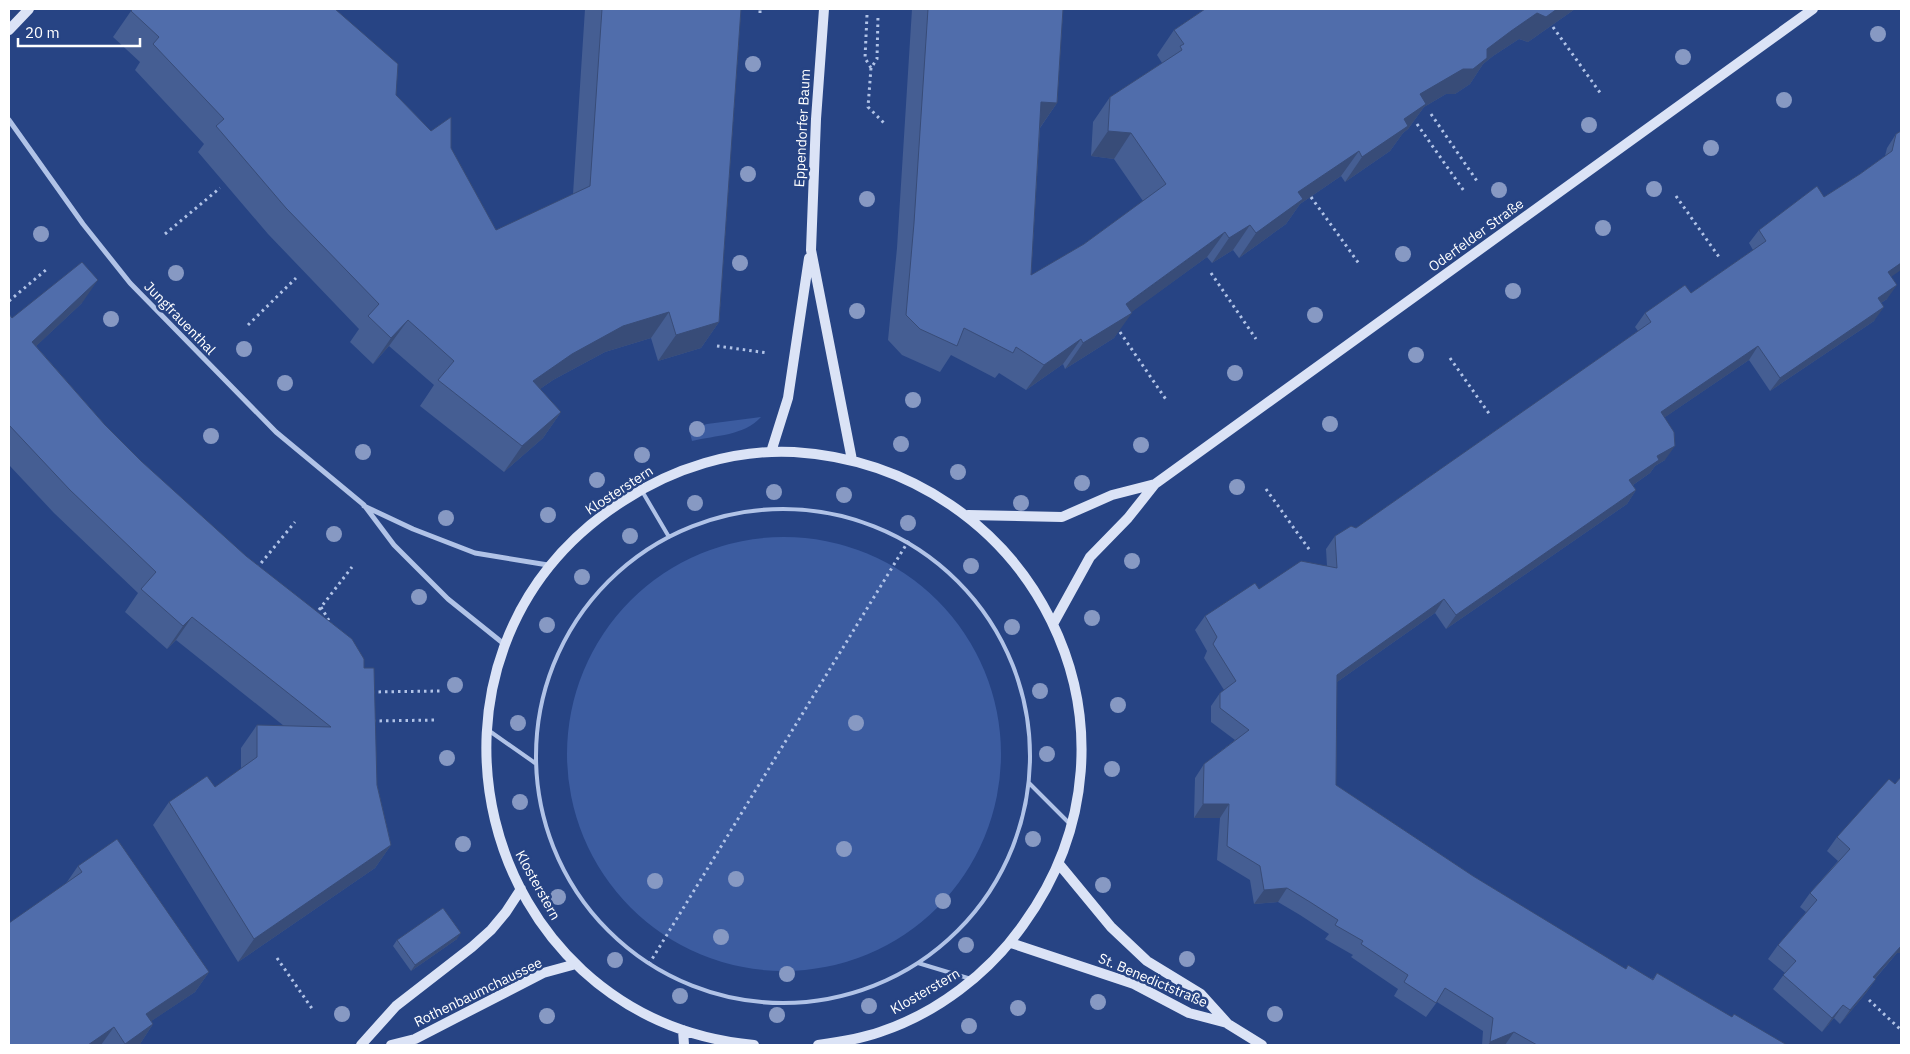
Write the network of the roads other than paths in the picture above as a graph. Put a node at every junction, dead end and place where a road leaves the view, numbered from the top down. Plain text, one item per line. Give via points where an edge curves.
1 (29, 9) edge
2 (824, 9) edge
3 (1813, 9) edge
4 (9, 30) edge
5 (9, 120) edge
6 (810, 250) junction
7 (771, 452) junction
8 (852, 460) junction
9 (1155, 484) junction
10 (641, 489) junction
11 (364, 506) junction
12 (968, 515) junction
13 (669, 537) junction
14 (548, 565) junction
15 (1053, 624) junction
16 (504, 644) junction
17 (486, 729) junction
18 (535, 762) junction
19 (1029, 783) junction
20 (1072, 826) junction
21 (1059, 864) junction
22 (521, 889) junction
23 (1011, 943) junction
24 (918, 963) junction
25 (576, 964) junction
26 (973, 979) junction
27 (1228, 1024) junction
28 (683, 1030) junction
29 (361, 1045) edge
30 (392, 1045) edge
31 (684, 1045) edge
32 (754, 1045) edge
33 (818, 1045) edge
34 (1262, 1045) edge

1 - 4 main road
2 - 6 main road, Eppendorfer Baum
3 - 9 main road, Oderfelder Straße
5 - 11 street, Jungfrauenthal via 82,224 130,282 276,432
6 - 7 main road, Eppendorfer Baum via 788,398
6 - 8 main road, Eppendorfer Baum
7 - 8 main road, Klosterstern
7 - 10 main road, Klosterstern via 702,463
8 - 12 main road, Klosterstern via 900,475
9 - 12 main road, Oderfelder Straße via 1112,496 1062,517
9 - 15 main road, Oderfelder Straße via 1090,557
10 - 13 lane
10 - 14 main road, Klosterstern via 576,535
11 - 14 street, Jungfrauenthal via 475,552
11 - 16 street, Jungfrauenthal via 394,545 448,599
12 - 15 main road, Klosterstern via 1016,564 1037,592
13 - 18 lane via 628,563 584,609 569,630 544,686 534,740
13 - 19 lane via 733,518 804,510 855,518 909,540 956,574 992,618 1021,686 1028,735
14 - 16 main road, Klosterstern via 517,614
15 - 20 main road, Klosterstern via 1068,662 1078,703 1082,744
16 - 17 main road, Klosterstern via 490,697
17 - 18 lane
17 - 22 main road, Klosterstern via 487,776 494,823
18 - 24 lane via 548,831 581,902 627,950 676,979 736,999 794,1003 847,994 901,974
19 - 20 lane
19 - 24 lane via 1015,842 1002,872 955,932
20 - 21 main road, Klosterstern
21 - 23 main road, Klosterstern via 1038,906
21 - 27 main road, St. Benedictstraße via 1111,928 1147,960 1201,994
22 - 25 main road, Klosterstern via 540,920
22 - 29 main road, Rothenbaumchaussee via 491,930 396,1006
23 - 26 main road, Klosterstern
23 - 27 main road, St. Benedictstraße via 1134,984 1189,1013
24 - 26 lane
25 - 28 main road, Klosterstern via 611,993 651,1017
25 - 30 main road, Rothenbaumchaussee via 543,973 415,1039
26 - 33 main road, Klosterstern via 922,1012 881,1032
27 - 34 main road, St. Benedictstraße
28 - 31 main road
28 - 32 main road, Klosterstern via 729,1043

